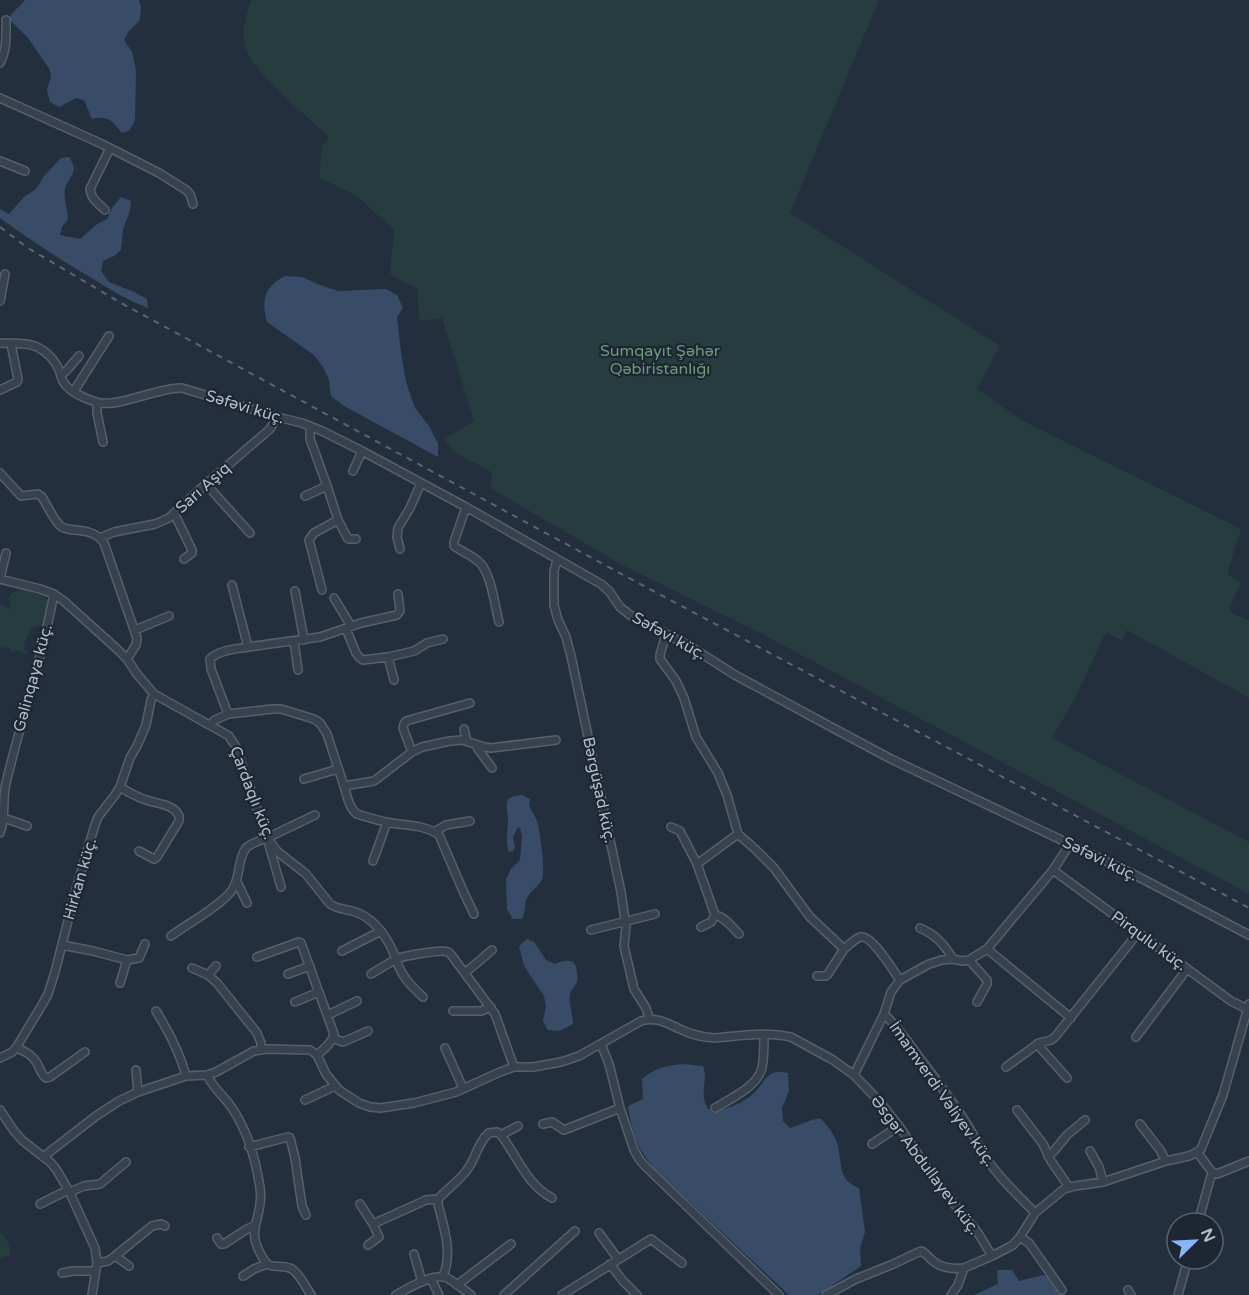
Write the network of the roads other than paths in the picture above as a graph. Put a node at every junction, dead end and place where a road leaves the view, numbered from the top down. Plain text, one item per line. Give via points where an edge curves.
1 (6, 20) dead end
2 (0, 63) edge
3 (0, 98) edge
4 (110, 148) junction
5 (0, 161) edge
6 (25, 171) dead end
7 (193, 204) dead end
8 (105, 210) dead end
9 (5, 274) dead end
10 (0, 301) edge
11 (109, 336) dead end
12 (0, 343) edge
13 (11, 344) junction
14 (80, 356) dead end
15 (61, 375) junction
16 (0, 390) edge
17 (74, 391) junction
18 (97, 403) junction
19 (277, 417) junction
20 (310, 426) junction
21 (103, 442) dead end
22 (362, 451) junction
23 (353, 471) dead end
24 (0, 473) edge
25 (421, 483) junction
26 (206, 484) junction
27 (327, 486) junction
28 (305, 496) dead end
29 (466, 507) junction
30 (174, 513) junction
31 (338, 520) junction
32 (250, 533) dead end
33 (100, 538) junction
34 (356, 538) dead end
35 (400, 549) dead end
36 (6, 553) dead end
37 (184, 559) dead end
38 (557, 560) junction
39 (0, 579) edge
40 (232, 585) dead end
41 (322, 590) dead end
42 (295, 591) dead end
43 (54, 594) junction
44 (398, 594) dead end
45 (334, 597) dead end
46 (169, 616) dead end
47 (499, 622) dead end
48 (349, 627) junction
49 (135, 630) junction
50 (666, 634) junction
51 (443, 639) dead end
52 (304, 640) junction
53 (294, 641) junction
54 (248, 647) junction
55 (388, 657) junction
56 (127, 659) junction
57 (298, 670) dead end
58 (394, 680) dead end
59 (154, 694) junction
60 (471, 703) dead end
61 (228, 714) junction
62 (210, 725) junction
63 (464, 729) dead end
64 (556, 740) dead end
65 (467, 741) junction
66 (476, 744) junction
67 (412, 752) junction
68 (492, 768) dead end
69 (338, 769) junction
70 (304, 779) dead end
71 (344, 786) junction
72 (120, 787) junction
73 (315, 815) dead end
74 (4, 818) junction
75 (470, 821) dead end
76 (387, 822) junction
77 (27, 826) dead end
78 (671, 826) dead end
79 (434, 832) junction
80 (0, 833) edge
81 (738, 834) junction
82 (267, 838) junction
83 (1070, 844) junction
84 (139, 851) dead end
85 (373, 861) dead end
86 (697, 864) junction
87 (1053, 870) junction
88 (237, 882) junction
89 (281, 887) dead end
90 (248, 903) dead end
91 (474, 914) dead end
92 (655, 914) dead end
93 (715, 915) junction
94 (625, 921) junction
95 (701, 927) dead end
96 (920, 928) dead end
97 (591, 930) dead end
98 (381, 931) junction
99 (1138, 933) junction
100 (739, 934) dead end
101 (1249, 935) edge
102 (171, 936) dead end
103 (145, 944) dead end
104 (62, 945) junction
105 (844, 949) junction
106 (987, 949) junction
107 (492, 950) dead end
108 (342, 951) dead end
109 (257, 957) dead end
110 (953, 958) junction
111 (396, 959) junction
112 (127, 960) junction
113 (969, 960) junction
114 (216, 966) dead end
115 (310, 966) junction
116 (192, 968) dead end
117 (1187, 969) junction
118 (465, 973) junction
119 (288, 974) dead end
120 (371, 974) dead end
121 (208, 975) junction
122 (817, 976) dead end
123 (900, 980) junction
124 (120, 983) dead end
125 (319, 992) junction
126 (423, 998) dead end
127 (357, 1001) dead end
128 (295, 1002) dead end
129 (977, 1002) dead end
130 (1248, 1006) edge
131 (491, 1007) junction
132 (156, 1011) dead end
133 (453, 1011) dead end
134 (884, 1014) junction
135 (328, 1015) junction
136 (649, 1018) junction
137 (1071, 1018) junction
138 (368, 1031) dead end
139 (764, 1035) junction
140 (1136, 1037) dead end
141 (333, 1038) junction
142 (601, 1044) junction
143 (1037, 1044) junction
144 (16, 1048) junction
145 (445, 1048) dead end
146 (261, 1050) junction
147 (85, 1052) dead end
148 (317, 1055) junction
149 (0, 1058) edge
150 (514, 1067) junction
151 (1006, 1067) dead end
152 (136, 1070) dead end
153 (207, 1075) junction
154 (854, 1075) junction
155 (186, 1076) junction
156 (1067, 1078) dead end
157 (335, 1086) junction
158 (463, 1089) junction
159 (138, 1092) junction
160 (304, 1100) dead end
161 (620, 1108) junction
162 (715, 1108) dead end
163 (0, 1110) edge
164 (1017, 1110) dead end
165 (1085, 1120) dead end
166 (543, 1124) dead end
167 (1140, 1124) dead end
168 (518, 1126) dead end
169 (900, 1126) junction
170 (501, 1135) junction
171 (872, 1144) dead end
172 (249, 1147) junction
173 (1090, 1151) dead end
174 (1197, 1152) junction
175 (1048, 1155) junction
176 (43, 1156) junction
177 (1166, 1161) junction
178 (1249, 1161) edge
179 (126, 1162) dead end
180 (1212, 1172) junction
181 (1103, 1182) junction
182 (1069, 1187) junction
183 (69, 1191) junction
184 (552, 1198) dead end
185 (438, 1199) junction
186 (39, 1204) dead end
187 (360, 1204) dead end
188 (1201, 1211) edge
189 (1035, 1213) junction
190 (306, 1215) dead end
191 (373, 1224) junction
192 (165, 1226) dead end
193 (254, 1226) junction
194 (575, 1231) dead end
195 (599, 1233) dead end
196 (1020, 1237) junction
197 (217, 1238) dead end
198 (511, 1244) dead end
199 (368, 1245) dead end
200 (414, 1254) dead end
201 (115, 1256) junction
202 (992, 1256) junction
203 (618, 1259) junction
204 (97, 1263) junction
205 (682, 1263) dead end
206 (267, 1264) junction
207 (610, 1264) junction
208 (129, 1266) dead end
209 (964, 1268) junction
210 (96, 1271) junction
211 (1185, 1271) edge
212 (62, 1273) dead end
213 (243, 1276) dead end
214 (443, 1276) junction
215 (431, 1279) junction
216 (422, 1282) junction
217 (457, 1285) junction
218 (1062, 1290) dead end
219 (92, 1295) edge
220 (311, 1295) edge
221 (396, 1295) edge
222 (439, 1295) edge
223 (471, 1295) edge
224 (504, 1295) edge
225 (562, 1295) edge
226 (637, 1295) edge
227 (779, 1295) edge
228 (826, 1295) edge
229 (951, 1295) edge
230 (1178, 1295) edge

1 - 2 street via 4,57
3 - 4 street
4 - 7 street via 186,190
4 - 8 street via 90,189 94,201
5 - 6 street
9 - 10 street
11 - 17 street
12 - 13 street
13 - 15 street via 40,348
13 - 16 street via 18,379
14 - 15 street
15 - 17 street
17 - 18 street
18 - 19 street, Səfəvi küç. via 182,388
18 - 21 street
19 - 20 street, Səfəvi küç.
19 - 26 street, Sarı Aşıq via 270,429
20 - 22 street, Səfəvi küç.
20 - 27 street via 310,440
22 - 23 street
22 - 25 street, Səfəvi küç.
24 - 33 street via 21,496 42,497 62,527 94,533
25 - 29 street, Səfəvi küç.
25 - 35 street via 398,528
26 - 30 street, Sarı Aşıq
26 - 32 street
27 - 28 street
27 - 31 street
29 - 38 street, Səfəvi küç.
29 - 47 street via 454,546 484,567
30 - 33 street, Sarı Aşıq via 155,524
30 - 37 street via 192,550
31 - 34 street via 348,539
31 - 41 street via 309,540
33 - 49 street
36 - 39 street
38 - 50 street, Səfəvi küç. via 601,584 624,610
38 - 94 street, Bərgüşad küç. via 554,605 571,656
39 - 43 street, Çardaqlı küç.
40 - 54 street
42 - 52 street
43 - 56 street, Çardaqlı küç.
43 - 74 street, Gəlinqaya küç. via 6,786
44 - 48 street via 397,615
45 - 48 street
46 - 49 street
48 - 52 street
48 - 55 street via 359,657
49 - 56 street via 136,645
50 - 81 street via 660,659 684,698 696,737 718,773
50 - 83 street, Səfəvi küç. via 891,759
51 - 55 street
52 - 53 street
53 - 54 street
53 - 57 street
54 - 61 street via 218,653 210,659
55 - 58 street
56 - 59 street, Çardaqlı küç.
59 - 62 street, Çardaqlı küç.
59 - 72 street, Hirkan küç. via 146,725
60 - 67 street via 406,722 403,728
61 - 62 street
61 - 69 street via 281,709 314,719 327,734
62 - 82 street, Çardaqlı küç. via 234,741
63 - 65 street
64 - 66 street via 491,748
65 - 66 street
65 - 67 street via 450,741
66 - 68 street
67 - 71 street via 374,781
69 - 70 street
69 - 71 street
71 - 76 street via 353,812
72 - 84 street via 175,810 179,816 157,858
72 - 104 street, Hirkan küç. via 94,828
73 - 82 street
74 - 77 street
74 - 80 street, Gəlinqaya küç.
75 - 79 street via 446,825
76 - 79 street
76 - 85 street
78 - 86 street via 680,831
79 - 91 street via 443,843
81 - 86 street
81 - 105 street via 774,868 810,917
82 - 88 street via 246,848
82 - 89 street
82 - 98 street, Çardaqlı küç. via 306,874 330,904 364,915
83 - 87 street
83 - 101 street, Səfəvi küç.
86 - 93 street
87 - 99 street, Pirqulu küç.
87 - 106 street
88 - 90 street
88 - 102 street via 215,906
92 - 94 street
93 - 95 street
93 - 100 street
94 - 97 street
94 - 136 street, Bərgüşad küç. via 624,946 634,989
96 - 110 street via 939,939
98 - 108 street
98 - 111 street, Çardaqlı küç.
99 - 117 street, Pirqulu küç.
99 - 137 street
103 - 112 street via 139,958
104 - 112 street
104 - 144 street, Hirkan küç. via 48,994
105 - 122 street via 828,974
105 - 123 street via 860,937 869,939
106 - 113 street
106 - 137 street
107 - 118 street
109 - 115 street via 299,942
110 - 113 street
110 - 123 street via 929,964
111 - 118 street via 448,952
111 - 120 street
111 - 126 street, Çardaqlı küç. via 408,983
112 - 124 street
113 - 129 street via 987,980
114 - 121 street
115 - 119 street
115 - 125 street
116 - 121 street
117 - 130 street, Pirqulu küç. via 1231,1001
117 - 140 street
118 - 131 street
121 - 146 street via 251,1025
123 - 134 street, İmamverdi Vəliyev küç. via 891,992
125 - 128 street
125 - 135 street
127 - 135 street
130 - 174 street via 1223,1095
131 - 133 street via 482,1011
131 - 150 street
132 - 155 street via 181,1058
134 - 154 street
134 - 189 street, İmamverdi Vəliyev küç. via 953,1103 984,1155
135 - 141 street
136 - 139 street, Əsgər Abdullayev küç. via 706,1037
136 - 142 street
137 - 143 street via 1055,1037
138 - 141 street via 343,1042
139 - 154 street, Əsgər Abdullayev küç. via 791,1037
139 - 162 street via 762,1067 755,1081
141 - 148 street
142 - 150 street via 561,1062
142 - 161 street
143 - 151 street
143 - 156 street
144 - 147 street via 32,1056 46,1078
144 - 149 street, Hirkan küç.
145 - 158 street
146 - 148 street via 304,1049
146 - 153 street
148 - 157 street
150 - 158 street
152 - 159 street
153 - 155 street
153 - 172 street via 235,1113
154 - 169 street, Əsgər Abdullayev küç.
155 - 159 street
157 - 158 street via 358,1103 380,1108
157 - 160 street
159 - 176 street via 96,1116
161 - 166 street via 564,1130 552,1122
161 - 227 street via 639,1160
163 - 176 street via 23,1141
164 - 175 street
165 - 175 street
167 - 177 street
168 - 170 street
169 - 171 street
169 - 202 street, Əsgər Abdullayev küç.
170 - 184 street via 530,1180
170 - 185 street via 493,1131 485,1136 469,1167
172 - 190 street via 290,1138
172 - 193 street via 260,1187 260,1207
173 - 181 street
174 - 177 street
174 - 180 street
175 - 182 street
176 - 183 street via 57,1169
177 - 181 street
178 - 180 street via 1217,1174
179 - 183 street via 100,1184
180 - 188 street
181 - 182 street
182 - 189 street
183 - 186 street
183 - 204 street via 95,1248
185 - 191 street via 426,1200
185 - 214 street via 447,1245
187 - 191 street
189 - 196 street
191 - 199 street via 379,1237
192 - 201 street via 152,1226
193 - 197 street via 224,1244
193 - 206 street via 257,1245
194 - 224 street
195 - 203 street
196 - 202 street
196 - 218 street via 1029,1243
198 - 217 street
200 - 216 street
201 - 204 street
201 - 208 street
202 - 209 street
203 - 205 street via 651,1239
203 - 207 street
204 - 210 street
206 - 213 street
206 - 220 street via 292,1270
207 - 225 street
207 - 226 street
209 - 228 street via 939,1264 921,1251
209 - 229 street
210 - 212 street
210 - 219 street
211 - 230 street
214 - 215 street
214 - 217 street
215 - 216 street
215 - 222 street
216 - 221 street
217 - 223 street

